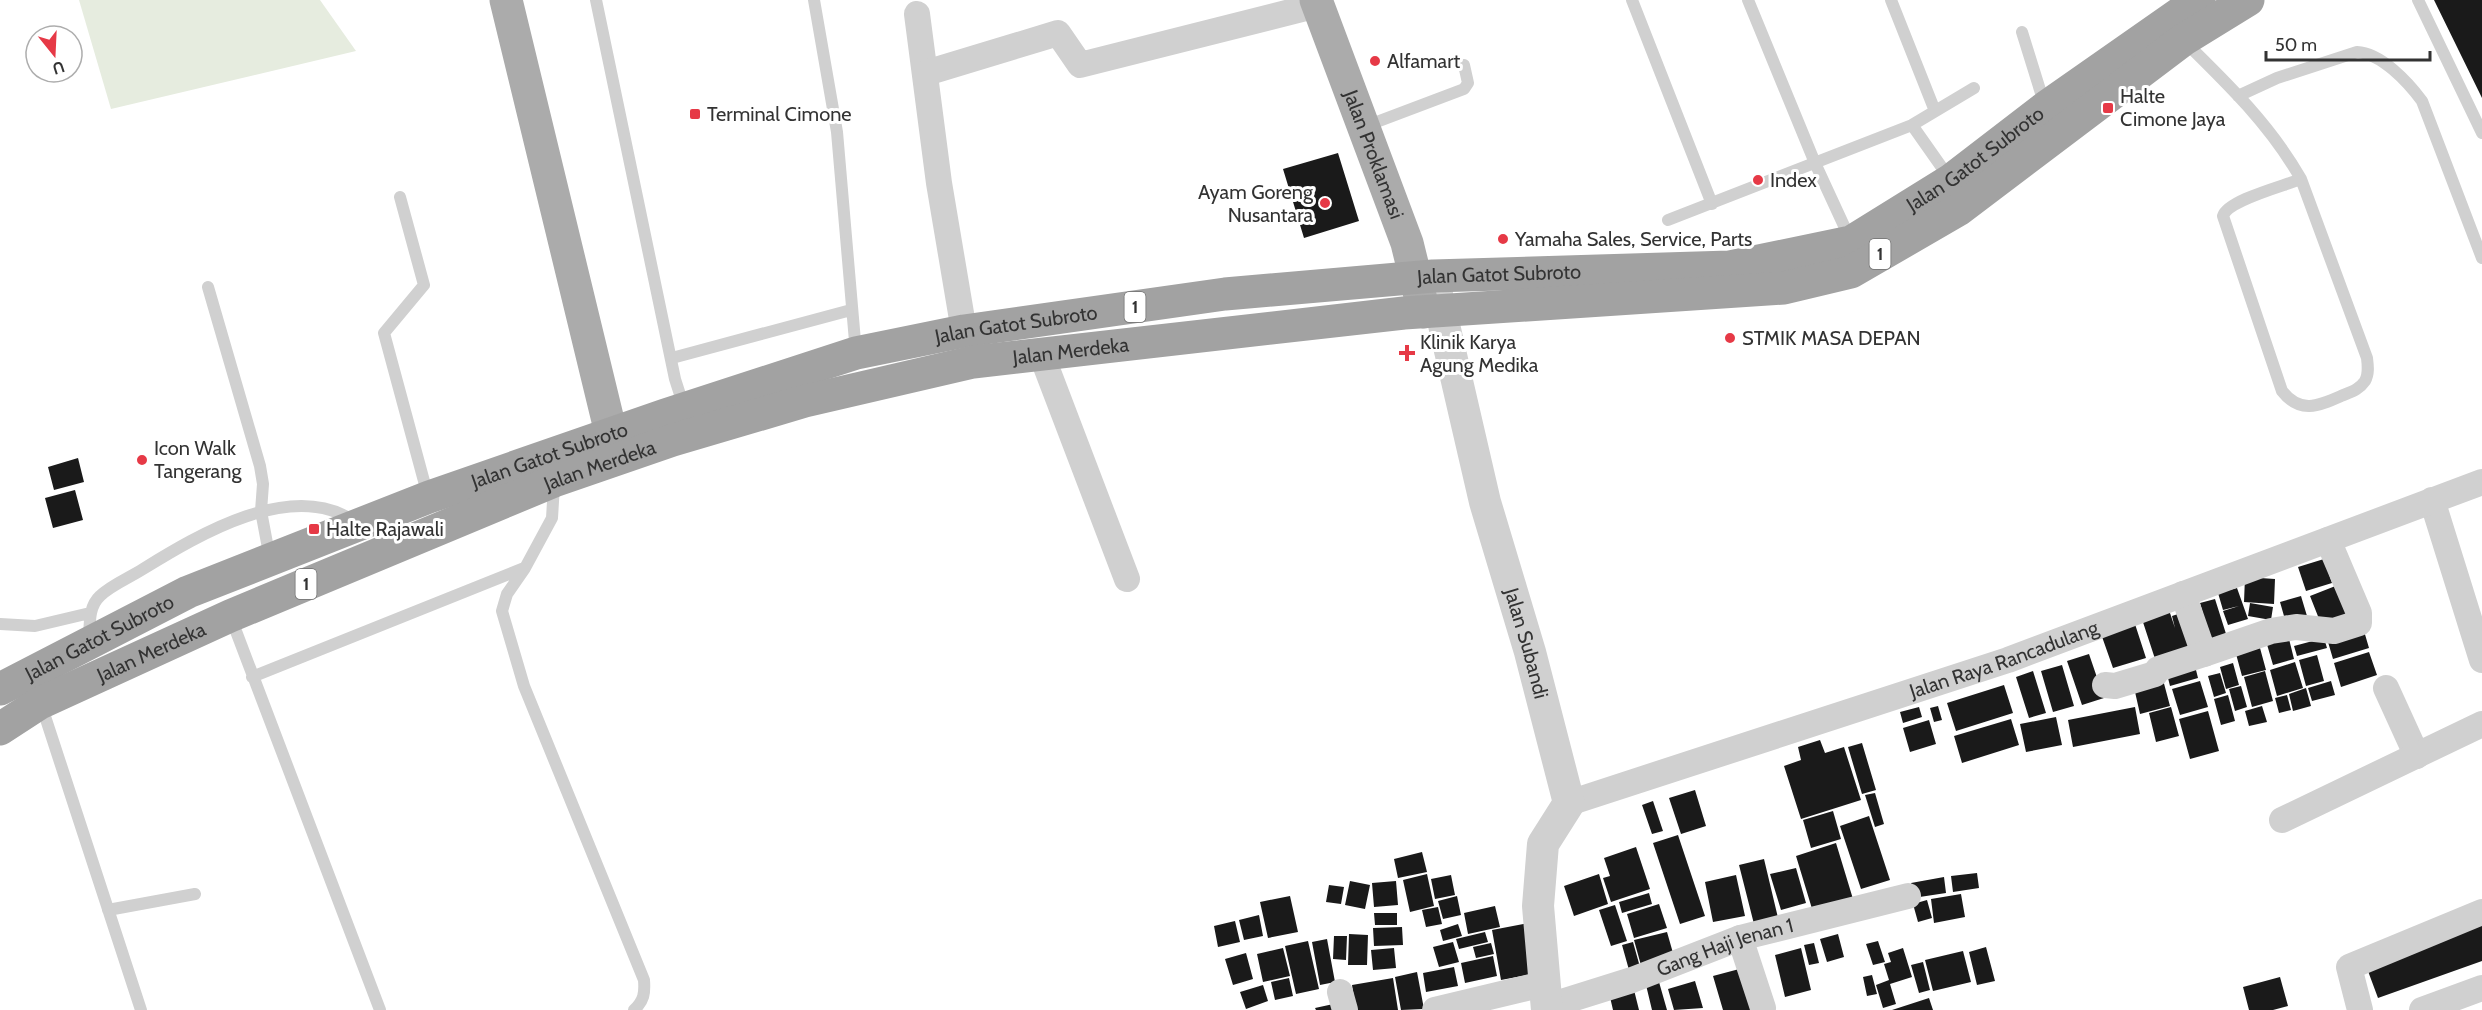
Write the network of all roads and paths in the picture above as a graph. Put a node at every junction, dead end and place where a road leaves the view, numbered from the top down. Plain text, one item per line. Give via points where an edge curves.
1 (506, 0) edge
2 (596, 0) edge
3 (814, 0) edge
4 (1632, 0) edge
5 (1748, 0) edge
6 (1891, 0) edge
7 (2199, 0) edge
8 (2248, 0) edge
9 (2418, 0) edge
10 (1317, 2) edge
11 (917, 14) dead end
12 (2022, 32) dead end
13 (2183, 40) junction
14 (1464, 66) dead end
15 (926, 73) junction
16 (1974, 88) dead end
17 (2238, 96) junction
18 (2046, 107) junction
19 (1935, 111) junction
20 (1912, 125) junction
21 (1364, 127) junction
22 (2482, 133) edge
23 (1815, 163) junction
24 (2301, 179) junction
25 (1951, 180) junction
26 (399, 197) dead end
27 (1712, 204) junction
28 (1668, 220) dead end
29 (1851, 242) junction
30 (2482, 258) edge
31 (1425, 277) junction
32 (208, 286) dead end
33 (851, 310) junction
34 (1432, 312) junction
35 (964, 331) junction
36 (1239, 331) joint
37 (856, 353) junction
38 (1042, 356) junction
39 (672, 358) junction
40 (860, 389) junction
41 (684, 408) junction
42 (615, 445) junction
43 (554, 481) junction
44 (2482, 482) edge
45 (429, 497) junction
46 (2433, 500) junction
47 (261, 511) junction
48 (358, 525) junction
49 (2328, 540) junction
50 (270, 560) junction
51 (525, 568) junction
52 (1127, 579) dead end
53 (2183, 594) junction
54 (230, 616) junction
55 (0, 624) edge
56 (90, 628) junction
57 (2204, 654) junction
58 (2482, 660) edge
59 (252, 677) junction
60 (2105, 685) dead end
61 (2386, 688) dead end
62 (0, 689) edge
63 (40, 703) junction
64 (2482, 724) edge
65 (0, 729) edge
66 (2416, 756) junction
67 (1569, 804) junction
68 (2282, 820) dead end
69 (195, 894) dead end
70 (1908, 896) dead end
71 (108, 910) junction
72 (2482, 912) edge
73 (1740, 938) junction
74 (2482, 988) edge
75 (1545, 1000) edge
76 (1762, 1008) dead end
77 (141, 1010) edge
78 (380, 1010) edge
79 (634, 1010) edge
80 (1435, 1010) edge
81 (2360, 1010) edge
82 (2422, 1010) edge

1 - 42 main road, Jalan Merdeka
2 - 39 lane
3 - 33 lane via 837,132
4 - 27 lane
5 - 23 lane
6 - 19 lane
7 - 18 highway, Jalan Gatot Subroto / 1
8 - 13 highway, Jalan Gatot Subroto / 1
9 - 22 lane
10 - 15 street via 1080,65 1058,33
10 - 21 main road, Jalan Proklamasi
11 - 15 street
12 - 18 lane
13 - 17 lane
13 - 34 highway, Jalan Gatot Subroto / 1 via 1958,210 1851,272 1784,288
14 - 21 lane via 1468,83 1464,89
15 - 35 street via 939,183
16 - 19 lane
17 - 24 lane via 2277,140
17 - 30 lane via 2277,78 2357,52 2368,53 2411,87 2422,101
18 - 25 highway, Jalan Gatot Subroto / 1
19 - 20 lane
20 - 23 lane
20 - 25 lane
21 - 31 main road, Jalan Proklamasi via 1407,243
23 - 27 lane
23 - 29 lane
24 - 24 lane via 2367,358 2368,371 2359,388 2314,407 2297,405 2282,391 2223,222 2224,211 2235,204
25 - 29 highway, Jalan Gatot Subroto / 1
26 - 45 lane via 424,285 384,333
27 - 28 lane
29 - 31 highway, Jalan Gatot Subroto / 1 via 1731,267
31 - 34 main road, Jalan Proklamasi
31 - 35 highway, Jalan Gatot Subroto / 1 via 1225,294
32 - 47 lane via 260,466
33 - 37 lane
33 - 39 lane
34 - 36 highway, Jalan Gatot Subroto / 1
34 - 67 street, Jalan Subandi via 1530,652
35 - 37 highway, Jalan Gatot Subroto / 1
36 - 38 highway, Jalan Merdeka / 1
37 - 40 lane
37 - 41 highway, Jalan Gatot Subroto / 1
38 - 40 highway, Jalan Merdeka / 1 via 973,362
38 - 52 street
39 - 41 lane
40 - 42 highway, Jalan Merdeka / 1
41 - 42 highway, Jalan Gatot Subroto / 1
42 - 43 highway, Jalan Merdeka / 1
42 - 45 highway, Jalan Gatot Subroto / 1
43 - 51 lane via 552,518
43 - 54 highway, Jalan Merdeka / 1
44 - 46 street, Jalan Raya Rancadulang
45 - 48 highway, Jalan Gatot Subroto / 1
46 - 49 street, Jalan Raya Rancadulang
46 - 58 street
47 - 48 lane via 305,505 338,510
47 - 50 lane
47 - 56 lane via 180,546 98,597
48 - 50 highway, Jalan Gatot Subroto / 1
49 - 53 street, Jalan Raya Rancadulang
49 - 57 street via 2359,613 2359,623 2334,631 2296,627 2271,631
50 - 56 highway, Jalan Gatot Subroto / 1
51 - 59 lane
51 - 79 lane via 507,594 502,611 506,630 524,686 644,980 645,992
53 - 57 street
53 - 67 street, Jalan Raya Rancadulang via 2008,660
54 - 59 lane
54 - 63 highway, Jalan Merdeka / 1
55 - 56 lane
56 - 62 highway, Jalan Gatot Subroto / 1
57 - 60 street via 2158,669 2155,674 2115,686
59 - 78 lane
61 - 66 street
63 - 65 highway, Jalan Merdeka / 1
63 - 71 lane
64 - 66 street
66 - 68 street
67 - 75 street via 1543,844 1538,906
69 - 71 lane
70 - 73 street, Gang Haji Jenan 1
71 - 77 lane
72 - 81 street via 2349,967
73 - 75 street, Gang Haji Jenan 1 via 1632,980
73 - 76 street
74 - 82 street
75 - 80 street, Gang Haji Jenan 1

